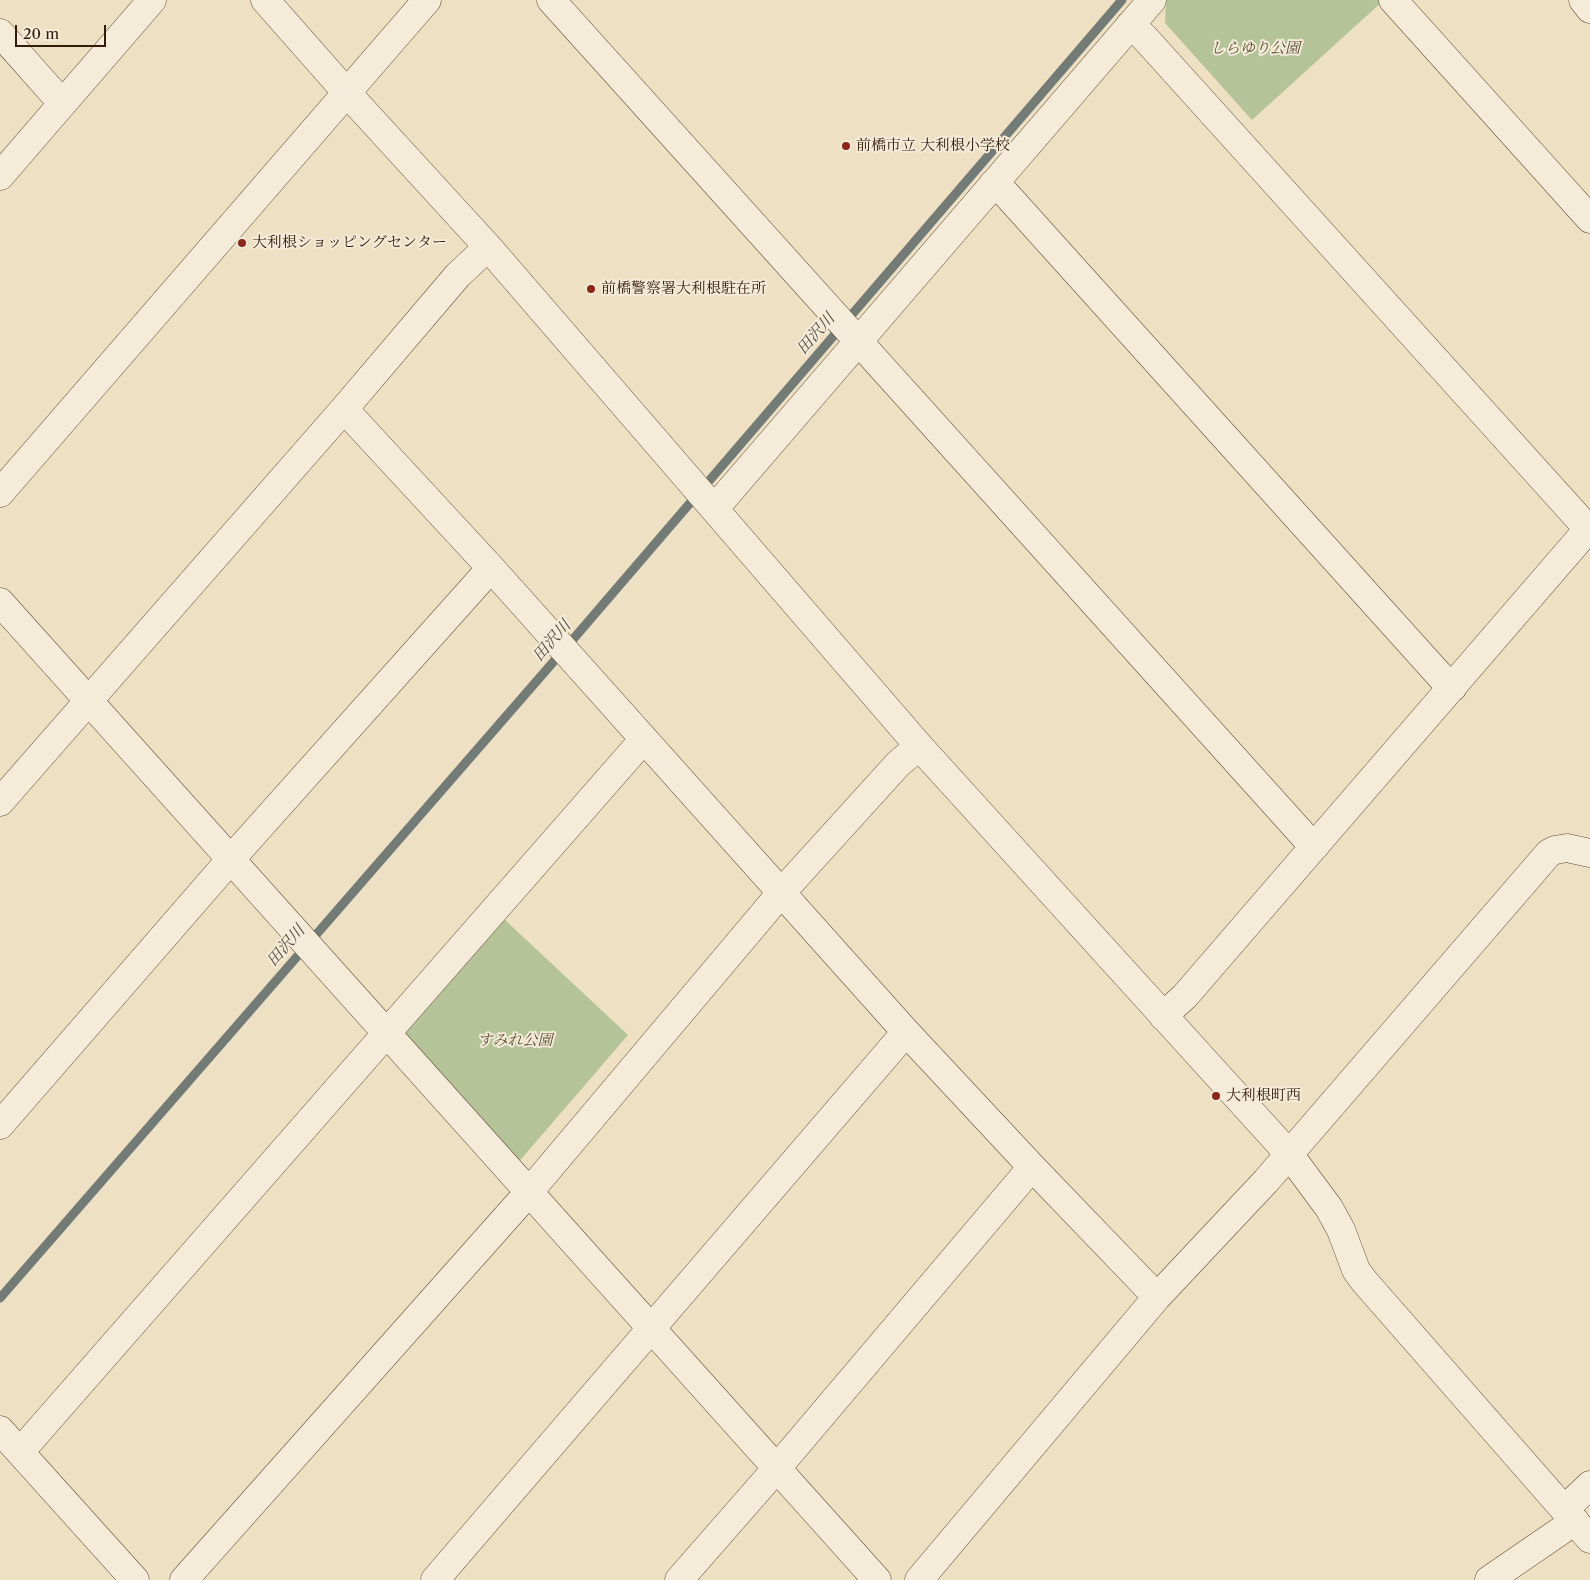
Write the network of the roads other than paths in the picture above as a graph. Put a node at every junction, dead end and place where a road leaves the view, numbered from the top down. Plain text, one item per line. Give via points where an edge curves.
1 (152, 0) edge
2 (266, 0) edge
3 (427, 0) edge
4 (551, 0) edge
5 (1152, 0) edge
6 (1393, 0) edge
7 (1583, 0) edge
8 (1590, 9) edge
9 (1130, 25) junction
10 (0, 33) edge
11 (346, 93) junction
12 (64, 102) junction
13 (0, 176) edge
14 (993, 184) junction
15 (1590, 219) edge
16 (488, 247) junction
17 (858, 340) junction
18 (344, 409) junction
19 (0, 493) edge
20 (715, 508) junction
21 (1589, 529) edge
22 (491, 568) junction
23 (0, 602) edge
24 (1453, 687) junction
25 (88, 700) junction
26 (644, 739) junction
27 (919, 746) junction
28 (0, 802) edge
29 (1316, 845) junction
30 (1590, 853) edge
31 (230, 859) junction
32 (781, 894) junction
33 (1163, 1016) junction
34 (906, 1032) junction
35 (386, 1034) junction
36 (0, 1125) edge
37 (1289, 1154) junction
38 (1032, 1167) junction
39 (529, 1192) junction
40 (1158, 1297) junction
41 (652, 1328) junction
42 (0, 1430) edge
43 (20, 1452) junction
44 (777, 1468) junction
45 (1590, 1485) edge
46 (1576, 1523) edge
47 (134, 1580) edge
48 (184, 1580) edge
49 (435, 1580) edge
50 (679, 1580) edge
51 (877, 1580) edge
52 (919, 1580) edge
53 (1489, 1580) edge

1 - 12 street
2 - 11 street
3 - 11 street
4 - 17 street
5 - 9 street
6 - 15 street
7 - 8 street
9 - 14 street
9 - 21 street via 1151,44
10 - 12 street
11 - 16 street
11 - 19 street
12 - 13 street
14 - 17 street
14 - 24 street via 1006,194
16 - 18 street via 458,275
16 - 20 street
17 - 20 street
17 - 29 street via 1304,836
18 - 22 street
18 - 25 street
20 - 27 street
21 - 24 street
22 - 26 street
22 - 31 street
23 - 25 street
24 - 29 street
25 - 28 street
25 - 31 street
26 - 32 street
26 - 35 street
27 - 32 street via 898,764
27 - 33 street
29 - 33 street via 1185,996
30 - 37 street via 1567,848 1549,854
31 - 35 street
31 - 36 street
32 - 34 street
32 - 39 street
33 - 37 street
34 - 38 street
34 - 41 street
35 - 39 street
35 - 43 street
37 - 40 street
37 - 46 street via 1329,1208 1364,1281
38 - 40 street
38 - 44 street
39 - 41 street
39 - 48 street
40 - 52 street
41 - 44 street
41 - 49 street
42 - 43 street
43 - 47 street
44 - 50 street
44 - 51 street
45 - 46 street
46 - 53 street

